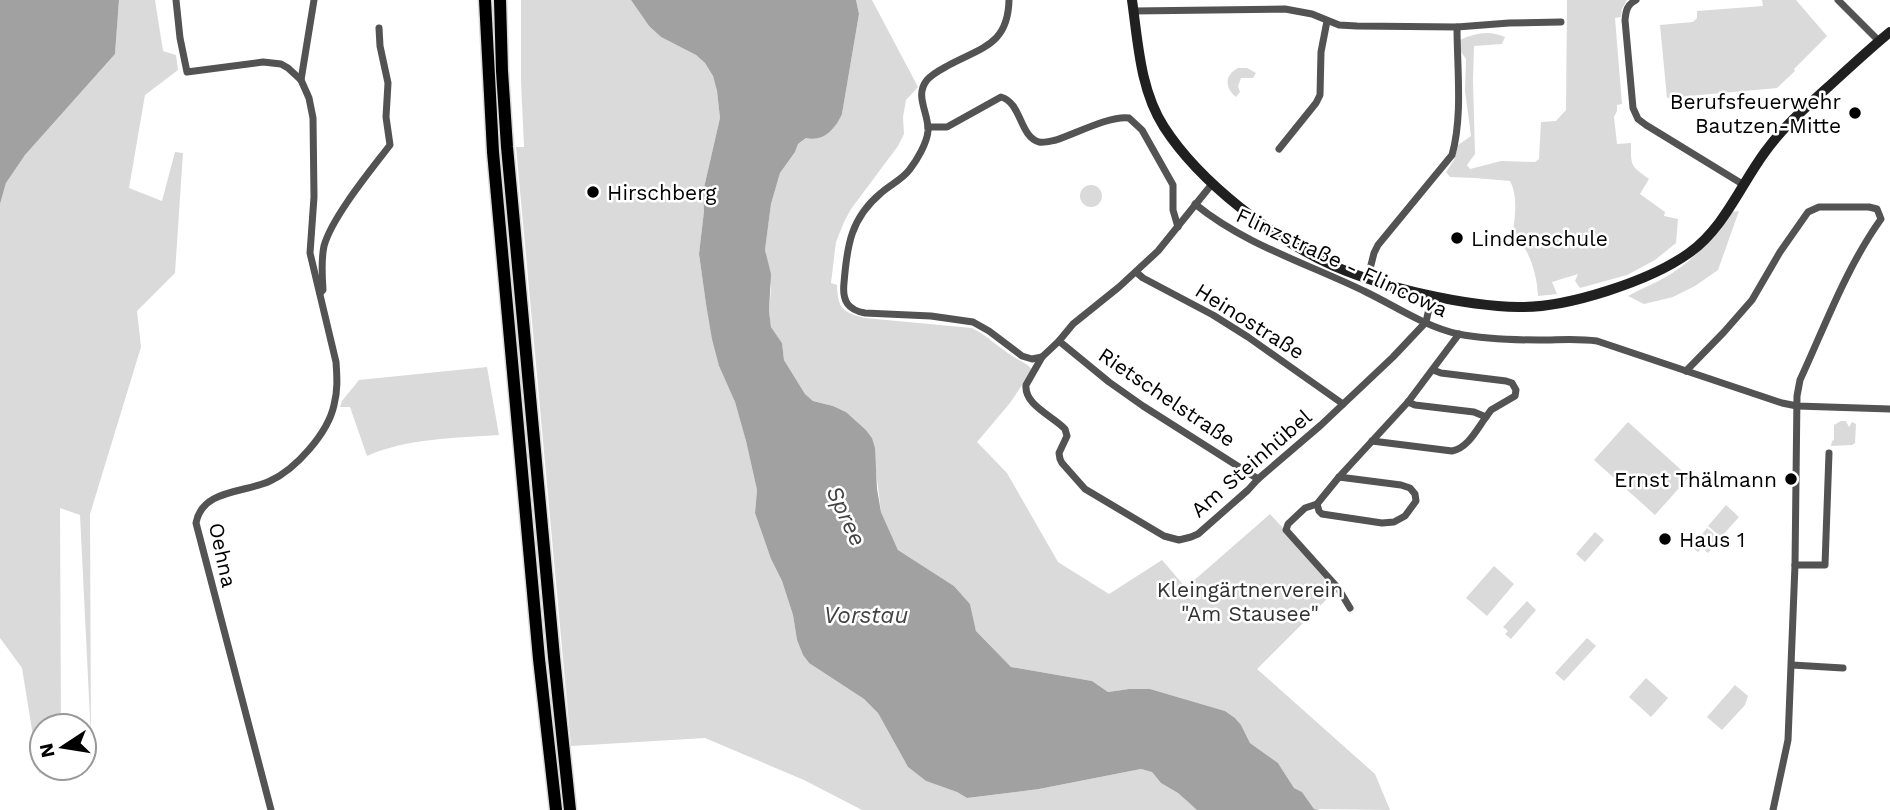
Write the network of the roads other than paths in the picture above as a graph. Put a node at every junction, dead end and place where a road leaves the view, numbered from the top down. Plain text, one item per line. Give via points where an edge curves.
1 (176, 0) edge
2 (314, 0) edge
3 (485, 0) edge
4 (500, 0) edge
5 (1009, 0) edge
6 (1636, 0) edge
7 (1838, 0) edge
8 (1133, 6) edge
9 (1327, 21) junction
10 (1561, 22) dead end
11 (1457, 27) junction
12 (379, 28) dead end
13 (1890, 32) edge
14 (1879, 41) junction
15 (301, 80) junction
16 (928, 127) junction
17 (1279, 149) dead end
18 (1212, 184) junction
19 (1744, 185) junction
20 (1195, 204) junction
21 (1178, 226) junction
22 (1136, 272) junction
23 (1368, 277) junction
24 (319, 293) junction
25 (1432, 296) junction
26 (1426, 322) junction
27 (1459, 334) junction
28 (1059, 341) junction
29 (1042, 357) junction
30 (1433, 370) junction
31 (1686, 371) junction
32 (1408, 402) junction
33 (1343, 404) junction
34 (1797, 406) junction
35 (1890, 409) edge
36 (1486, 417) junction
37 (1372, 441) junction
38 (1829, 453) dead end
39 (1339, 477) junction
40 (1258, 479) junction
41 (1317, 504) junction
42 (1794, 565) junction
43 (1350, 608) dead end
44 (1792, 665) junction
45 (1843, 668) dead end
46 (271, 810) edge
47 (556, 810) edge
48 (570, 810) edge
49 (1773, 810) edge

1 - 15 street via 187,72 262,62 281,64
2 - 15 street, Oehna
3 - 47 highway via 489,100
4 - 48 highway via 507,147
5 - 16 street via 1007,21 998,37 925,82 921,94
6 - 19 street via 1629,4 1625,20 1633,108 1639,119
7 - 14 street
8 - 9 street via 1285,9
8 - 18 street via 1153,104 1171,137
9 - 11 street via 1357,26
9 - 17 street via 1320,95
10 - 11 street
11 - 23 street via 1458,120 1452,155 1378,245
12 - 24 street, Oehna via 388,74 390,145 332,226 324,246 323,290
13 - 14 street
14 - 19 street via 1801,111 1764,153
15 - 24 street, Oehna via 313,118 310,253
16 - 21 street via 947,127 1001,97 1013,105 1038,142 1114,118 1129,118 1142,130 1173,185
16 - 29 street via 909,171 874,198 853,229 843,287 848,305 855,311 973,322 1027,358
18 - 20 street
18 - 23 street via 1293,243 1335,266
19 - 25 street via 1690,253 1629,282 1561,303 1520,307
20 - 21 street
20 - 26 street, Flinzstraße - Flincowa via 1241,235
21 - 22 street
22 - 28 street
22 - 33 street, Heinostraße via 1248,337
23 - 25 street
24 - 46 street, Oehna via 338,380 334,407 323,429 301,460 271,481 207,502 196,523
25 - 26 street
26 - 27 street, Flinzstraße - Flincowa
26 - 33 street, Am Steinhübel
27 - 30 street
27 - 31 street, Flinzstraße - Flincowa via 1514,340 1579,338
28 - 29 street
28 - 40 street, Rietschelstraße via 1143,406
29 - 40 street, Am Steinhübel via 1025,391 1065,429 1059,453 1062,463 1085,489 1164,536 1185,539 1198,534
30 - 32 street
30 - 36 street via 1512,383 1515,396
31 - 34 street, Flinzstraße - Flincowa
31 - 34 street via 1752,300 1808,212 1819,207 1877,209 1881,219 1864,243 1800,380
32 - 36 street
32 - 37 street
33 - 40 street, Am Steinhübel
34 - 35 street, Flinzstraße - Flincowa
34 - 42 street
36 - 37 street via 1459,450
37 - 39 street
38 - 42 street via 1825,565
39 - 41 street
39 - 41 street via 1401,485 1410,488 1416,501 1394,523 1322,514
41 - 43 street via 1305,508 1286,530
42 - 44 street
44 - 45 street
44 - 49 street via 1788,740

